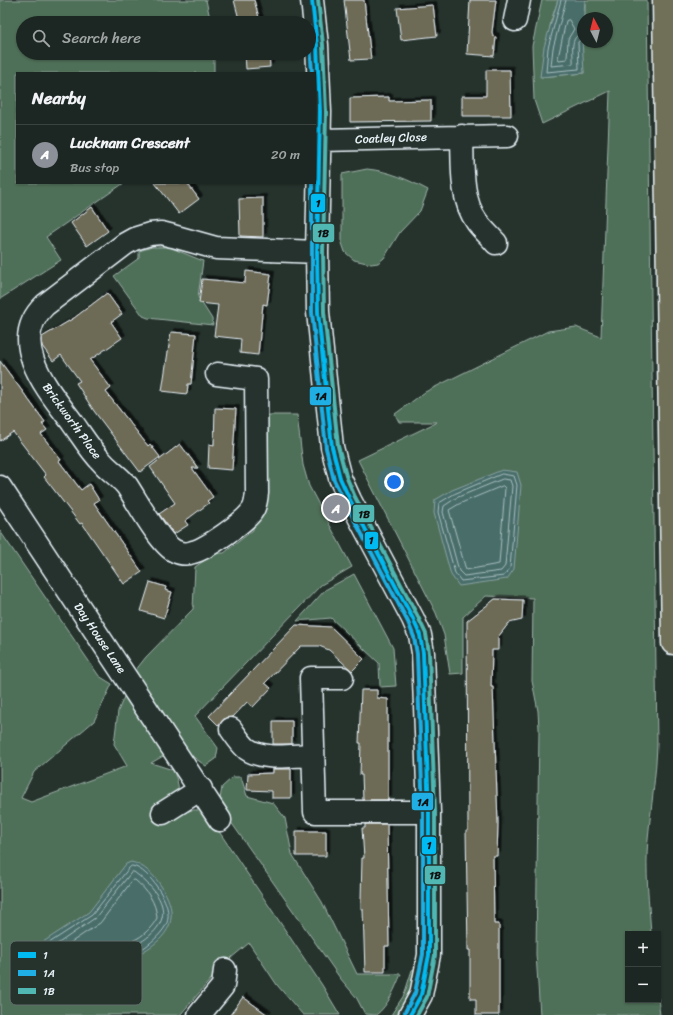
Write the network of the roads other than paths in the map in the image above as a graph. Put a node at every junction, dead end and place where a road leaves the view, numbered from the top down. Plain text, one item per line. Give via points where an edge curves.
1 (312, 0) edge
2 (664, 0) edge
3 (314, 16) edge
4 (316, 36) edge
5 (462, 136) junction
6 (507, 136) dead end
7 (320, 140) junction
8 (496, 243) dead end
9 (317, 252) junction
10 (217, 374) dead end
11 (0, 487) edge
12 (673, 643) edge
13 (342, 678) dead end
14 (231, 730) dead end
15 (313, 755) junction
16 (201, 789) junction
17 (429, 812) junction
18 (163, 813) dead end
19 (220, 820) dead end
20 (225, 970) dead end
21 (199, 1015) edge
22 (410, 1015) edge

1 - 3 street
2 - 12 highway
4 - 7 street
5 - 6 street, Coatley Close
5 - 7 street, Coatley Close
5 - 8 street via 466,196 470,209 477,222
7 - 9 street
9 - 10 street, Brickworth Place via 216,248 161,233 142,236 119,248 45,306 34,318 30,333 30,351 35,368 57,402 101,462 126,486 167,545 179,553 194,552 201,548 234,528 255,507 256,379
9 - 17 street via 320,342 334,458 350,500 420,635 425,676
11 - 16 street, Day House Lane
13 - 15 street via 311,678
14 - 15 street via 246,748 255,754
15 - 17 street via 315,812
16 - 18 street
16 - 19 street, Day House Lane
17 - 22 street via 428,966 421,995
20 - 21 street via 223,986

